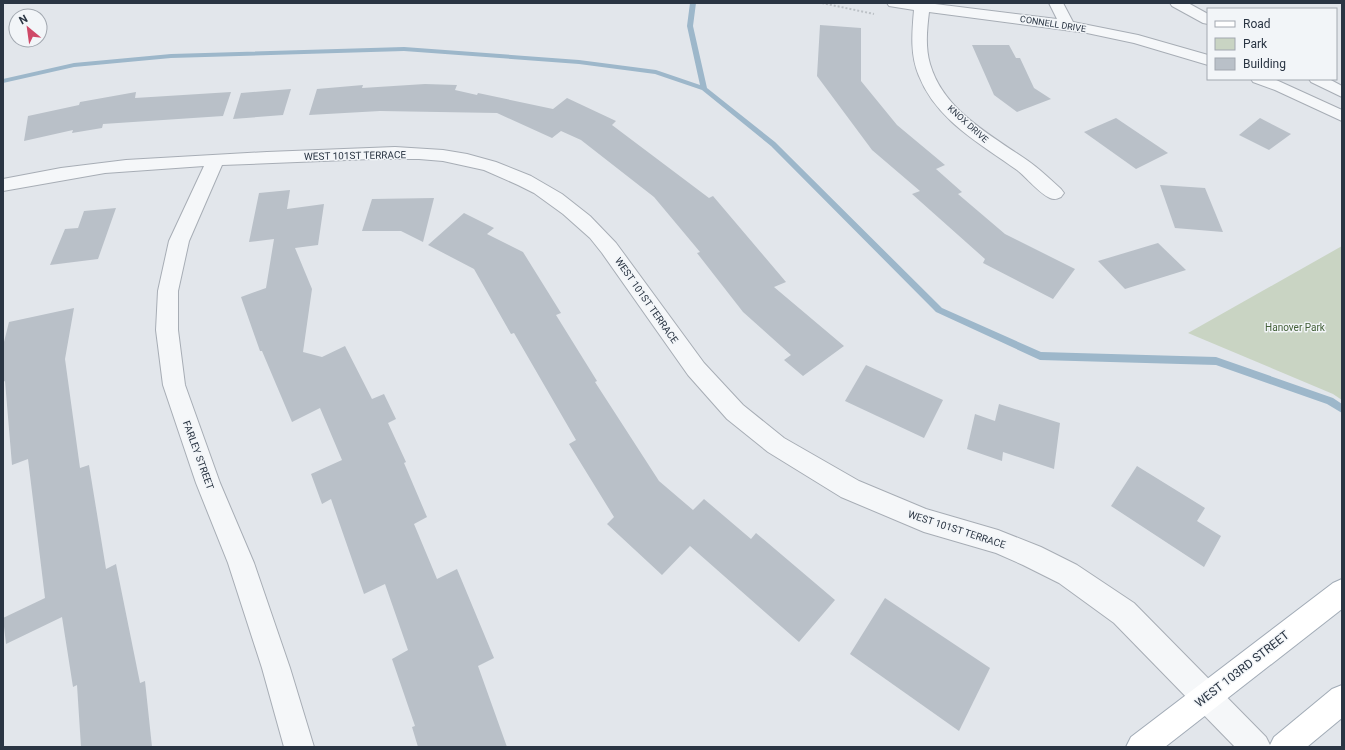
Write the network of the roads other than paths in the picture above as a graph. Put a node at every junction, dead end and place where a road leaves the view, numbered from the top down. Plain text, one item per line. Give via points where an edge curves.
1 (894, 3) edge
2 (1056, 3) edge
3 (1180, 3) edge
4 (922, 7) junction
5 (1207, 19) edge
6 (1067, 25) junction
7 (1207, 60) edge
8 (1266, 80) edge
9 (1319, 80) edge
10 (1288, 83) edge
11 (1342, 92) edge
12 (1342, 116) edge
13 (216, 160) junction
14 (3, 185) edge
15 (1056, 192) dead end
16 (1342, 592) edge
17 (1207, 696) junction
18 (1342, 698) edge
19 (299, 747) edge
20 (1141, 747) edge
21 (1256, 747) edge
22 (1284, 747) edge

1 - 4 street, CONNELL DRIVE
2 - 6 street
3 - 5 street
4 - 6 street, CONNELL DRIVE
4 - 15 street, KNOX DRIVE via 918,40 922,63 933,88 951,111 979,135
6 - 7 street, CONNELL DRIVE via 1145,41
8 - 10 street
9 - 11 street
10 - 12 street
13 - 14 street, WEST 101ST TERRACE via 121,166
13 - 17 street, WEST 101ST TERRACE via 386,153 431,155 489,166 545,190 596,231 696,369 735,412 776,445 850,489 924,520 998,542 1068,574 1124,613
13 - 19 street, FARLEY STREET via 179,241 168,291 167,330 174,386 208,483 241,563
16 - 17 main road, WEST 103RD STREET
17 - 20 main road, WEST 103RD STREET
17 - 21 street, WEST 101ST TERRACE
18 - 22 main road

